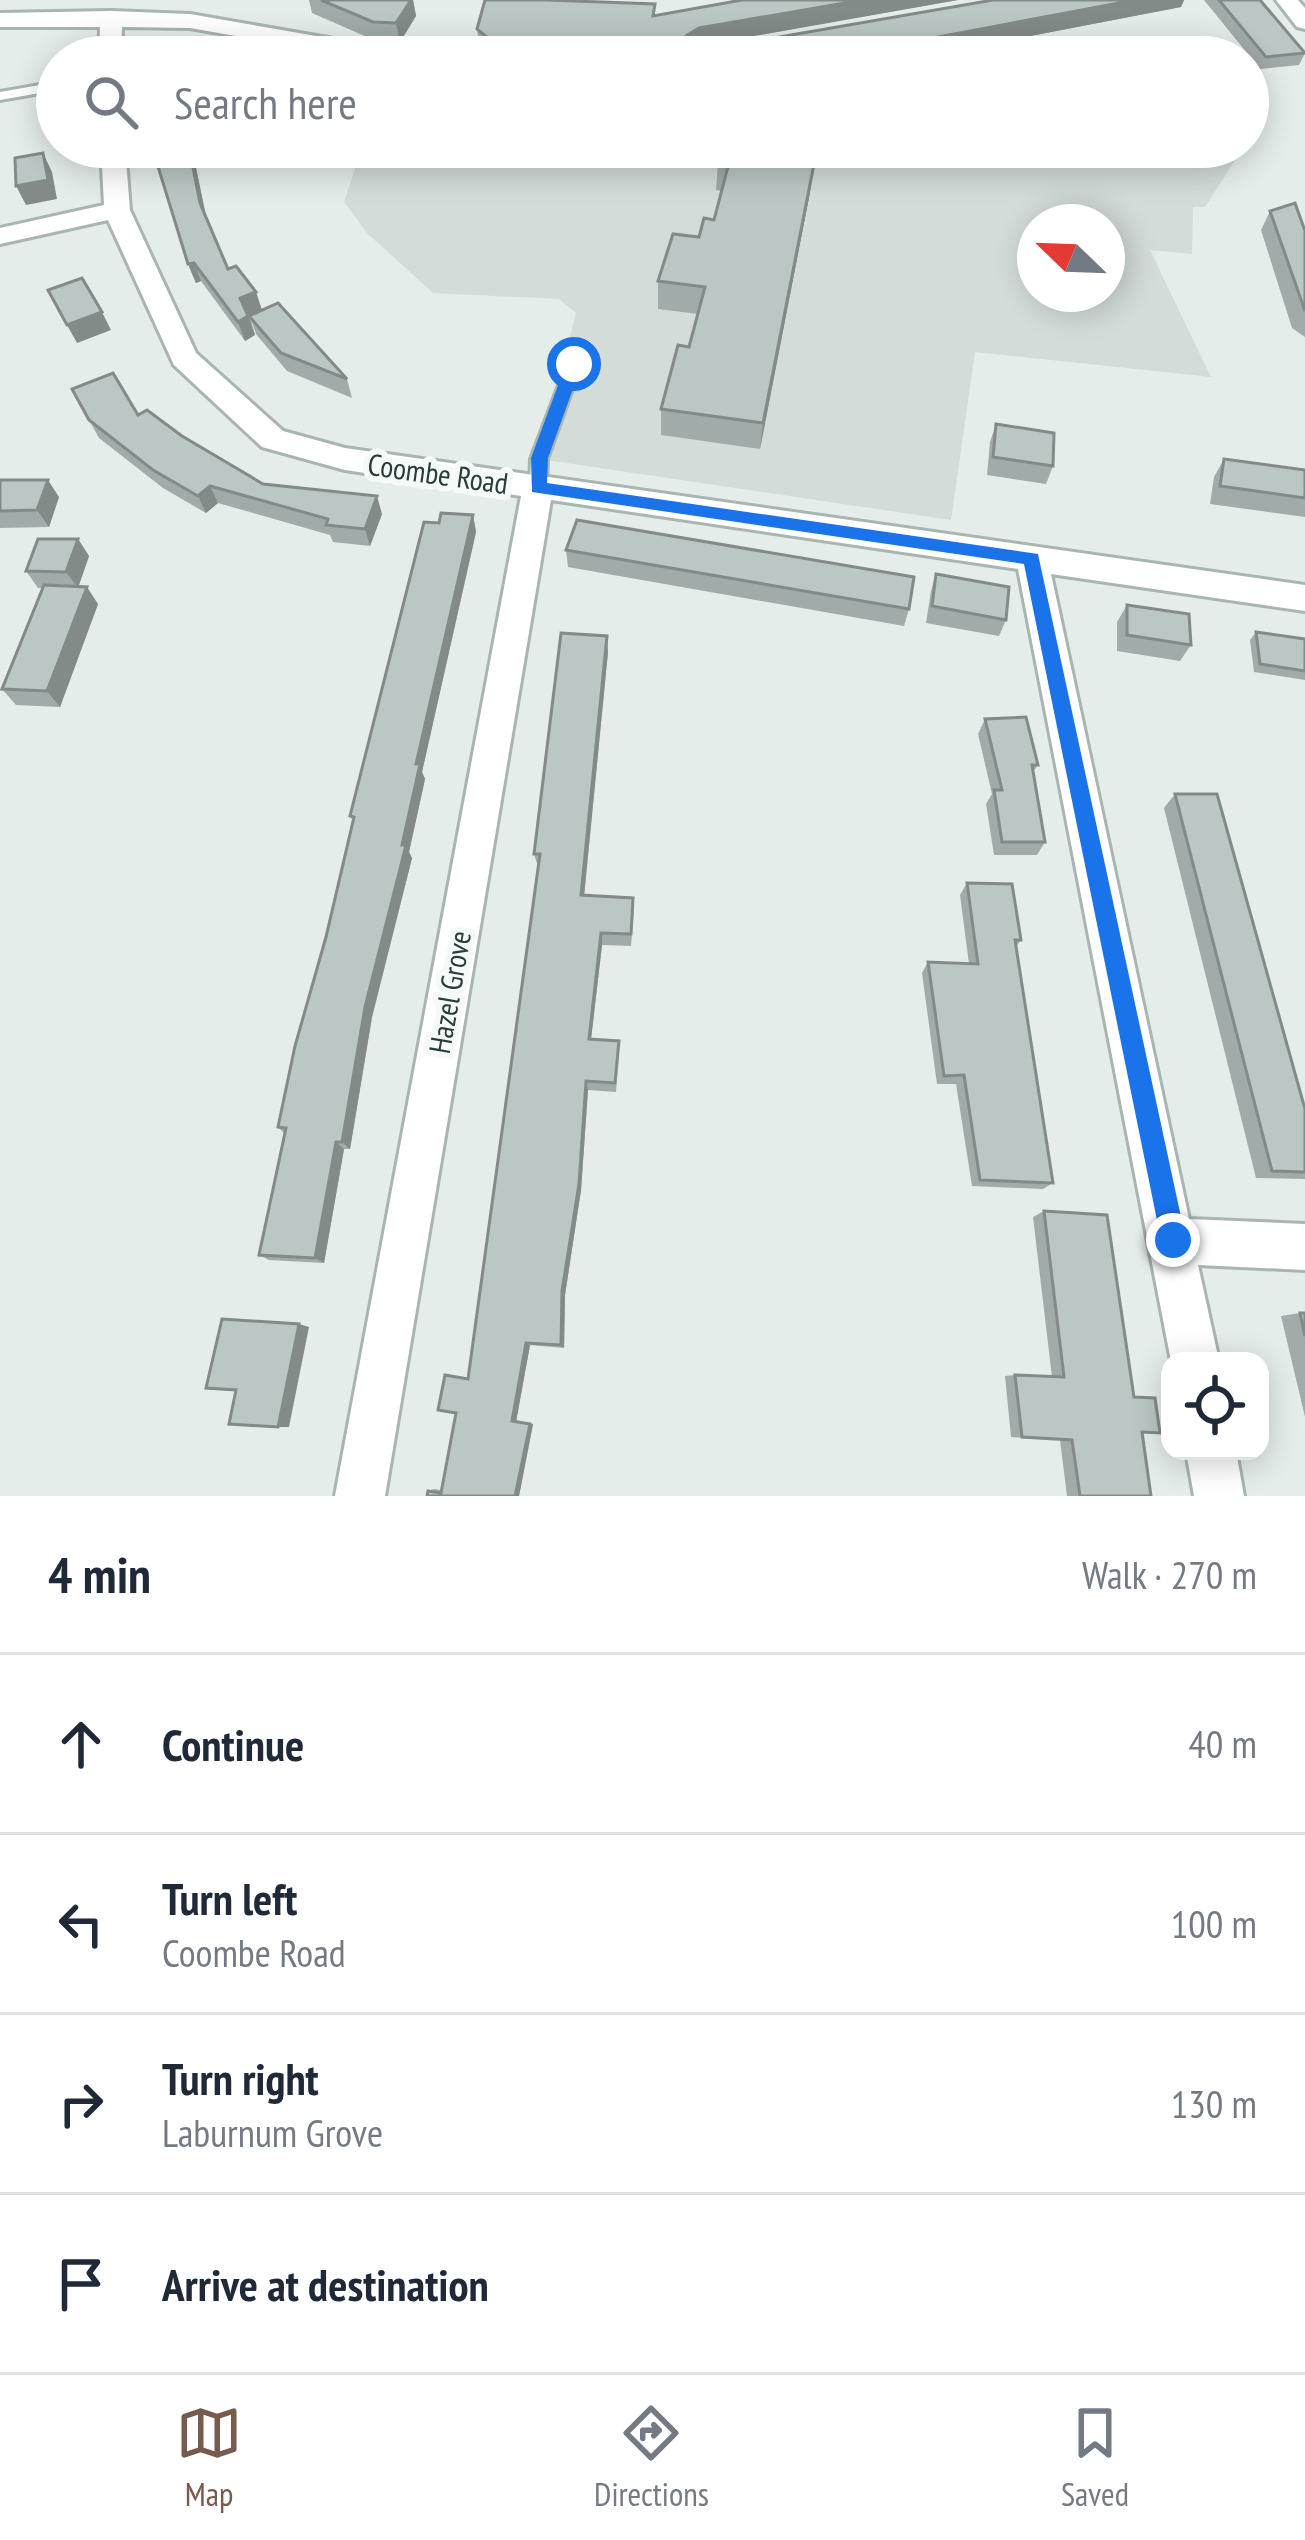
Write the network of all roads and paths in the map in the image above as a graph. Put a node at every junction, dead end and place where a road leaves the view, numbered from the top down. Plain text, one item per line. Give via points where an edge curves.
1 (1287, 0) edge
2 (111, 17) junction
3 (0, 20) edge
4 (1305, 22) edge
5 (111, 36) edge
6 (276, 36) edge
7 (36, 90) edge
8 (0, 96) edge
9 (114, 168) edge
10 (117, 210) junction
11 (0, 236) edge
12 (574, 364) dead end
13 (538, 488) junction
14 (1032, 559) junction
15 (1305, 598) edge
16 (1173, 1240) junction
17 (1305, 1247) edge
18 (1193, 1352) edge
19 (1213, 1460) edge
20 (360, 1496) edge
21 (1220, 1496) edge

1 - 4 street
2 - 3 street
2 - 5 street
2 - 6 street
7 - 8 lane
9 - 10 street, Coombe Road
10 - 11 street
10 - 13 street, Coombe Road via 184,358 273,439 345,459
12 - 13 lane via 539,458
13 - 14 street, Coombe Road
13 - 20 street, Hazel Grove
14 - 15 street, Coombe Road
14 - 16 street
16 - 17 street
16 - 18 street
19 - 21 street

